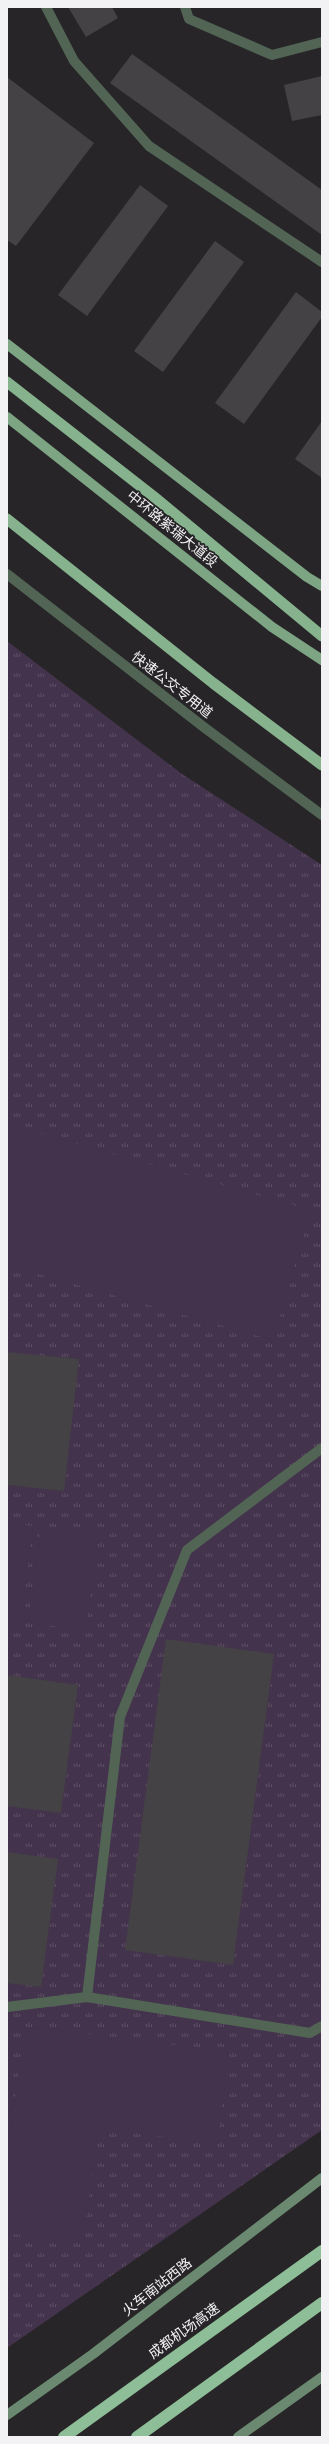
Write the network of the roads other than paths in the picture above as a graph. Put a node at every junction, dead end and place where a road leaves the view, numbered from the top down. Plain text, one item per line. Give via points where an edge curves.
1 (46, 7) edge
2 (185, 7) edge
3 (322, 42) edge
4 (322, 262) edge
5 (7, 344) edge
6 (7, 382) edge
7 (7, 417) edge
8 (7, 519) edge
9 (7, 574) edge
10 (322, 586) edge
11 (322, 636) edge
12 (322, 660) edge
13 (322, 765) edge
14 (322, 815) edge
15 (322, 1448) edge
16 (87, 1997) junction
17 (7, 2007) edge
18 (322, 2026) edge
19 (322, 2178) edge
20 (322, 2251) edge
21 (322, 2303) edge
22 (322, 2376) edge
23 (7, 2415) edge
24 (64, 2437) edge
25 (137, 2437) edge
26 (238, 2437) edge

1 - 4 street via 74,61 149,146
2 - 3 street via 189,19 272,55
5 - 10 main road
6 - 11 highway via 153,496
7 - 12 main road, 中环路紫瑞大道段 via 272,627
8 - 13 highway via 213,683
9 - 14 street, 快速公交专用道, bridge
15 - 16 street via 187,1550 120,1717
16 - 17 street
16 - 18 street via 310,2034
19 - 23 main road, 火车南站西路 via 93,2354
20 - 24 highway, 成都机场高速
21 - 25 highway, bridge
22 - 26 main road

